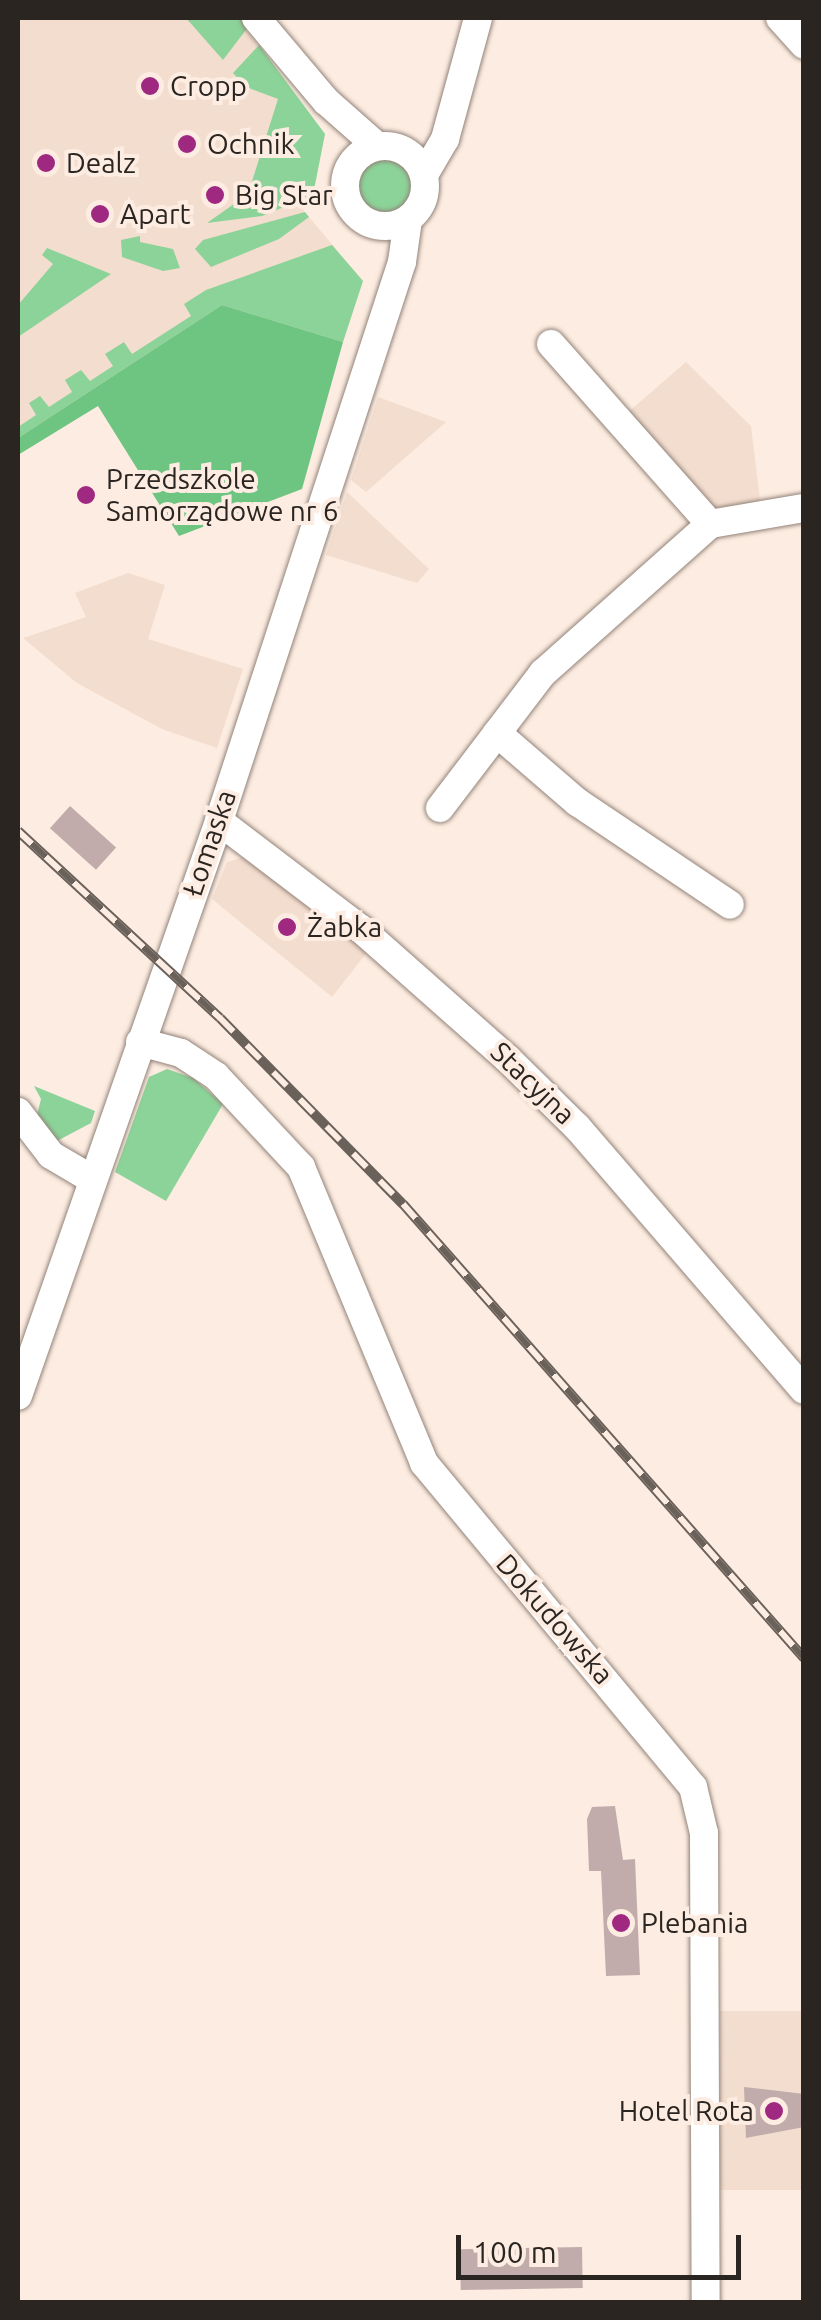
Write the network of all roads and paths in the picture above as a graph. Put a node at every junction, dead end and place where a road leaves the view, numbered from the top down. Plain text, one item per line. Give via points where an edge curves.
1 (256, 18) edge
2 (478, 18) edge
3 (780, 18) edge
4 (804, 45) edge
5 (447, 110) junction
6 (378, 152) junction
7 (424, 175) junction
8 (408, 220) junction
9 (373, 225) junction
10 (390, 286) junction
11 (550, 344) dead end
12 (804, 508) edge
13 (710, 524) junction
14 (497, 732) junction
15 (440, 808) dead end
16 (218, 821) junction
17 (730, 904) dead end
18 (140, 1042) junction
19 (18, 1112) edge
20 (90, 1178) junction
21 (804, 1390) edge
22 (18, 1396) edge
23 (706, 2302) edge

1 - 6 street
2 - 5 street
3 - 4 street
5 - 6 street
5 - 7 street via 445,139
6 - 7 street
6 - 9 street via 345,194
7 - 8 street via 425,195
8 - 9 street
8 - 10 street, Łomaska
9 - 10 street
10 - 16 street, Łomaska
11 - 13 street
12 - 13 street
13 - 14 street via 543,673
14 - 15 street
14 - 17 street via 577,802
16 - 18 street, Łomaska
16 - 21 street, Stacyjna via 412,971 522,1072
18 - 20 street, Łomaska
18 - 23 street, Dokudowska via 181,1053 216,1076 291,1153 314,1189 424,1463 693,1787 704,1834
19 - 20 street via 51,1156
20 - 22 street, Łomaska

